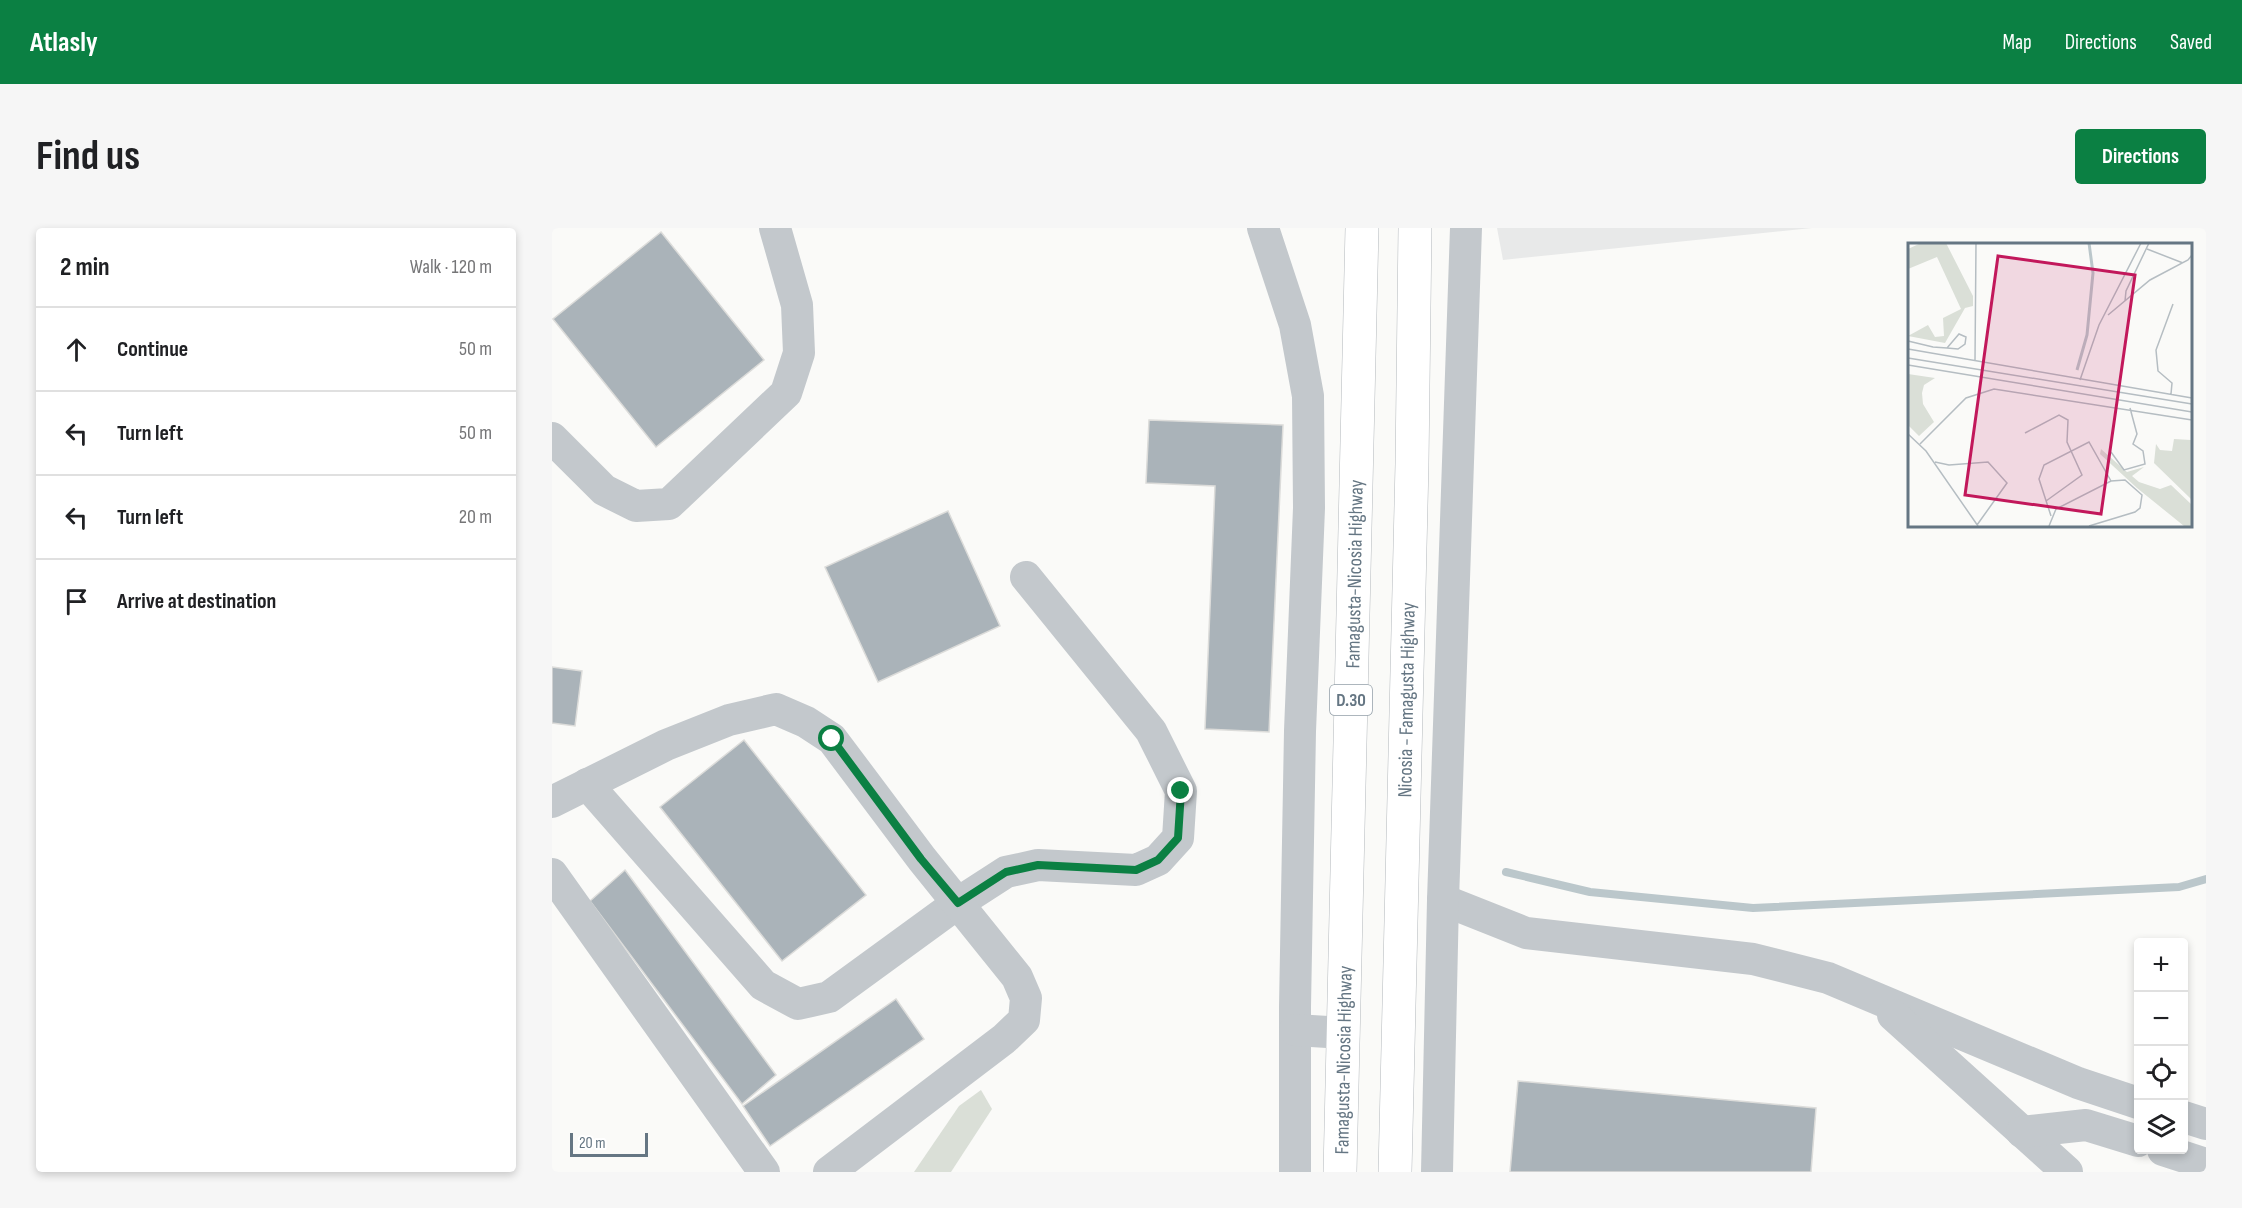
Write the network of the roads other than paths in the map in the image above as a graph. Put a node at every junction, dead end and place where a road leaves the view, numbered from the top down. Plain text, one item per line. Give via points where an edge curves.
1 (775, 228) edge
2 (1263, 228) edge
3 (1362, 228) edge
4 (1415, 228) edge
5 (1466, 228) edge
6 (552, 438) edge
7 (1026, 577) dead end
8 (587, 784) junction
9 (552, 802) edge
10 (552, 874) edge
11 (1443, 900) junction
12 (958, 903) junction
13 (1877, 1000) junction
14 (1295, 1030) junction
15 (1344, 1033) junction
16 (2134, 1100) edge
17 (2188, 1118) edge
18 (2206, 1124) edge
19 (2022, 1132) junction
20 (2134, 1139) edge
21 (2177, 1154) edge
22 (2206, 1164) edge
23 (764, 1172) edge
24 (829, 1172) edge
25 (1295, 1172) edge
26 (1340, 1172) edge
27 (1395, 1172) edge
28 (1437, 1172) edge
29 (2067, 1172) edge

1 - 6 street via 797,305 799,353 786,393 669,504 636,506 604,490
2 - 14 street via 1295,325 1308,396 1309,508 1300,731
3 - 15 highway, Famagusta-Nicosia Highway / D.30
4 - 27 highway, Nicosia - Famagusta Highway
5 - 11 street
7 - 12 street via 1151,731 1181,791 1178,838 1158,860 1136,870 1038,865 1006,872
8 - 9 street
8 - 12 street via 666,745 729,720 776,709 832,739
8 - 12 street via 763,985 798,1004 829,997
10 - 23 street
11 - 13 street via 1526,933 1753,959 1828,978
11 - 28 street
12 - 24 street via 1017,977 1026,998 1024,1020
13 - 16 street via 2078,1083
13 - 19 street
14 - 15 street
14 - 25 street
15 - 26 highway, Famagusta-Nicosia Highway / D.30
17 - 18 street
19 - 20 street via 2086,1125
19 - 29 street
21 - 22 street

